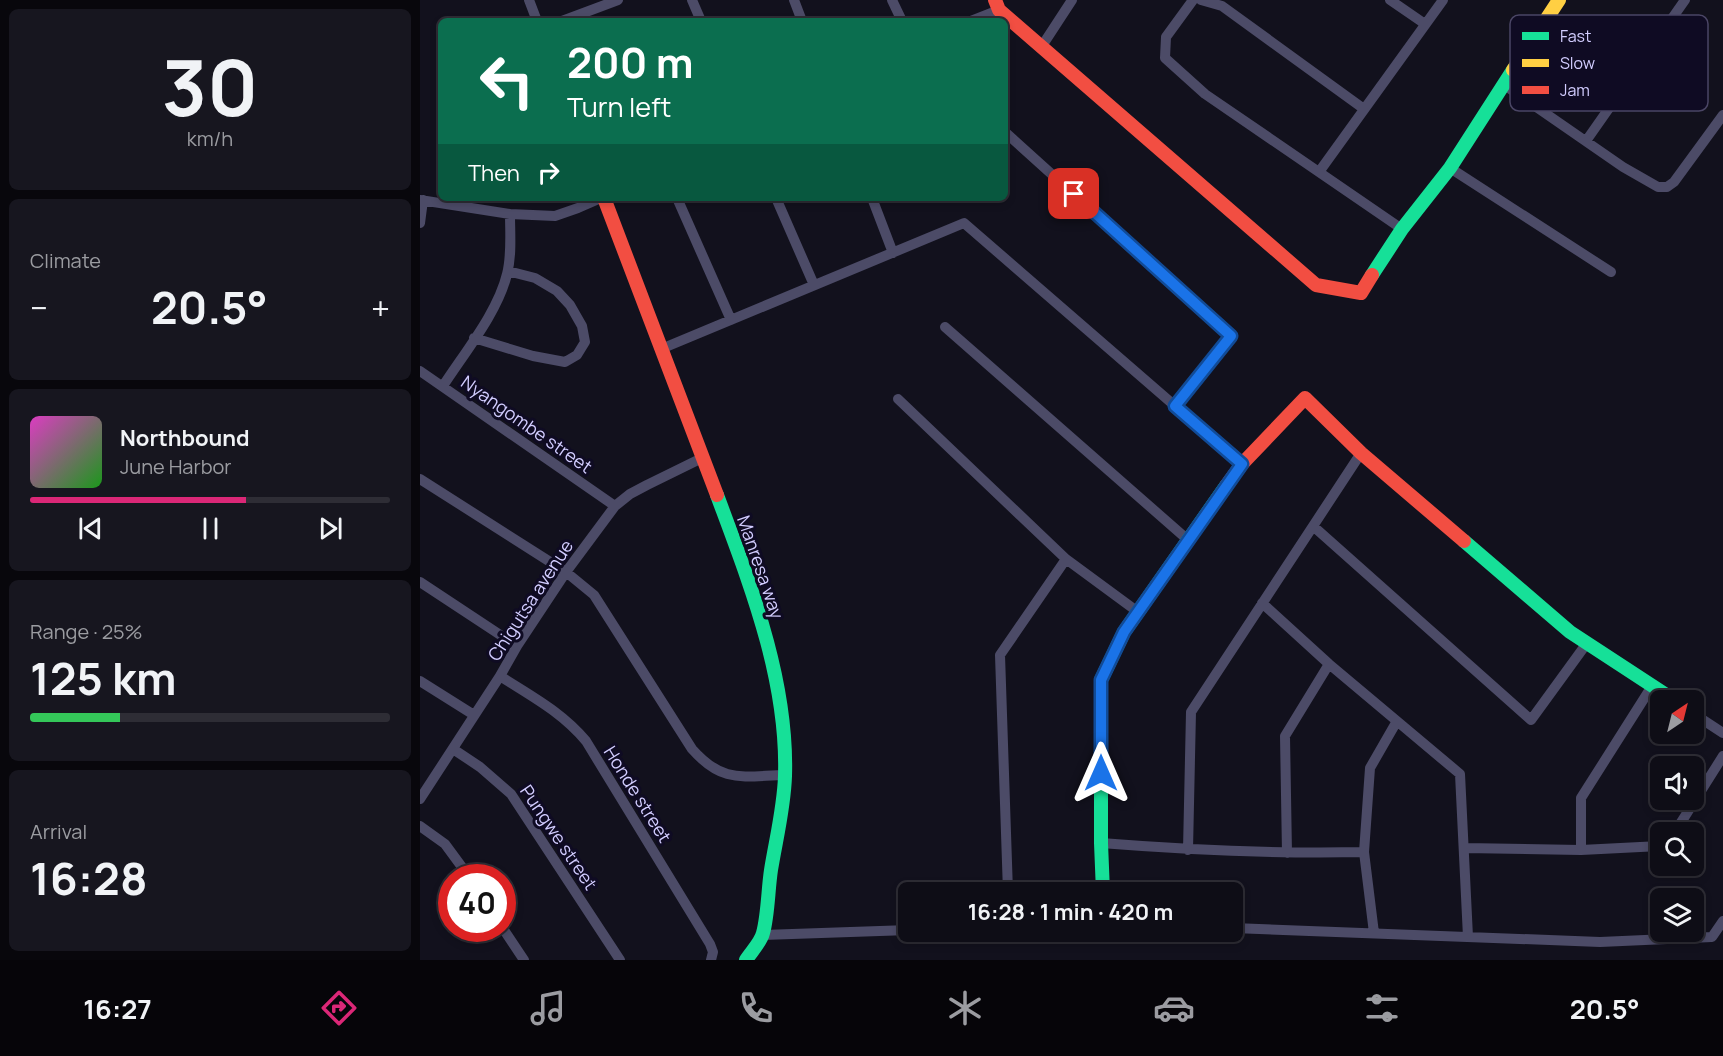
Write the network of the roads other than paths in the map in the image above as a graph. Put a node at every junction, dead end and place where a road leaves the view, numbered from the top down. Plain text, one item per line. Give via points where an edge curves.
1 (529, 0) edge
2 (618, 0) edge
3 (692, 0) edge
4 (794, 0) edge
5 (892, 0) edge
6 (1072, 0) edge
7 (1193, 0) edge
8 (1201, 0) edge
9 (1390, 0) edge
10 (1443, 0) edge
11 (1559, 0) edge
12 (1685, 0) edge
13 (997, 5) edge
14 (1549, 15) edge
15 (1674, 15) edge
16 (536, 18) edge
17 (570, 18) edge
18 (700, 18) edge
19 (801, 18) edge
20 (901, 18) edge
21 (976, 18) edge
22 (1425, 24) junction
23 (1042, 46) junction
24 (1510, 74) edge
25 (1503, 84) junction
26 (1510, 89) edge
27 (1364, 109) junction
28 (1542, 111) edge
29 (1607, 111) edge
30 (1723, 115) edge
31 (1008, 135) edge
32 (1586, 141) junction
33 (1450, 168) junction
34 (1319, 172) junction
35 (421, 200) edge
36 (596, 201) edge
37 (604, 201) edge
38 (678, 201) edge
39 (777, 201) edge
40 (873, 201) edge
41 (510, 214) junction
42 (420, 223) edge
43 (1402, 229) junction
44 (893, 252) junction
45 (508, 271) junction
46 (1611, 272) dead end
47 (814, 285) junction
48 (731, 320) junction
49 (945, 327) dead end
50 (474, 338) junction
51 (661, 349) junction
52 (420, 371) edge
53 (444, 386) junction
54 (898, 399) dead end
55 (1175, 406) junction
56 (1361, 453) junction
57 (704, 457) junction
58 (1242, 464) junction
59 (420, 479) edge
60 (615, 506) junction
61 (1313, 526) junction
62 (1188, 540) junction
63 (1066, 559) junction
64 (566, 572) junction
65 (420, 582) edge
66 (1262, 603) junction
67 (1138, 612) junction
68 (1587, 643) junction
69 (517, 646) junction
70 (1329, 664) junction
71 (500, 676) junction
72 (420, 681) edge
73 (1652, 686) junction
74 (1658, 690) edge
75 (474, 715) junction
76 (1397, 721) junction
77 (1704, 721) edge
78 (1723, 733) edge
79 (453, 749) junction
80 (1723, 756) edge
81 (785, 776) junction
82 (422, 792) edge
83 (1681, 822) edge
84 (420, 826) edge
85 (1101, 843) junction
86 (1650, 847) edge
87 (1464, 848) junction
88 (1188, 850) junction
89 (1581, 850) junction
90 (1364, 852) junction
91 (1287, 853) junction
92 (460, 864) edge
93 (1008, 882) edge
94 (1103, 882) edge
95 (1723, 921) edge
96 (1243, 928) edge
97 (898, 930) edge
98 (1374, 933) junction
99 (763, 935) junction
100 (1468, 937) junction
101 (512, 942) edge
102 (711, 959) edge
103 (524, 960) edge
104 (620, 960) edge
105 (746, 960) edge

1 - 16 street
2 - 17 street
3 - 18 street
4 - 19 street
5 - 20 street
6 - 23 street
7 - 34 street via 1166,37 1166,58 1205,94
8 - 27 street via 1222,6
9 - 22 street
10 - 22 street
11 - 14 street
12 - 15 street
13 - 21 street
13 - 23 street
22 - 27 street
23 - 43 street via 1316,285 1361,293
24 - 25 street
25 - 26 street
25 - 33 street
27 - 34 street
28 - 32 street
29 - 32 street
30 - 32 street via 1667,187 1658,187
31 - 55 street via 1231,336
33 - 43 street
33 - 46 street
34 - 43 street
35 - 41 street
35 - 42 street
36 - 41 street via 555,216
37 - 51 street, Manresa way
38 - 48 street
39 - 47 street
40 - 44 street
41 - 45 street
44 - 47 street
44 - 55 street via 964,223
45 - 50 street via 495,306
45 - 50 street via 535,278 557,291 582,326 585,342 577,355 565,362
47 - 48 street
48 - 51 street
49 - 62 street
50 - 53 street
51 - 57 street, Manresa way
52 - 53 street, Nyangombe street
53 - 60 street, Nyangombe street
54 - 63 street
55 - 58 street
56 - 58 street via 1305,398
56 - 61 street
56 - 68 street
57 - 60 street, Chigutsa avenue via 630,494
57 - 81 street, Manresa way via 762,622 780,707
58 - 62 street
59 - 64 street
60 - 64 street, Chigutsa avenue
61 - 66 street
61 - 68 street via 1531,720
62 - 67 street
63 - 67 street
63 - 93 street via 1000,655
64 - 69 street, Chigutsa avenue
64 - 81 street via 600,604 702,760 716,771 732,776
65 - 69 street
66 - 70 street
66 - 88 street via 1191,712
67 - 85 street via 1101,680
68 - 73 street
69 - 71 street, Chigutsa avenue
70 - 76 street
70 - 91 street via 1285,736
71 - 75 street, Chigutsa avenue
71 - 102 street, Honde street via 558,713 586,741 710,944
72 - 75 street
73 - 74 street
73 - 89 street via 1581,798
75 - 79 street, Chigutsa avenue
76 - 87 street via 1460,774
76 - 90 street via 1370,768
77 - 78 street
79 - 82 street, Chigutsa avenue
79 - 104 street, Pungwe street via 511,794
80 - 83 street
81 - 99 street, Manresa way
84 - 92 street via 445,844
85 - 88 street
85 - 94 street
86 - 89 street
87 - 89 street
87 - 100 street
88 - 91 street
90 - 91 street
90 - 98 street
95 - 100 street via 1712,937 1600,942
96 - 98 street
97 - 99 street
98 - 100 street
99 - 105 street, Manresa way
101 - 103 street

